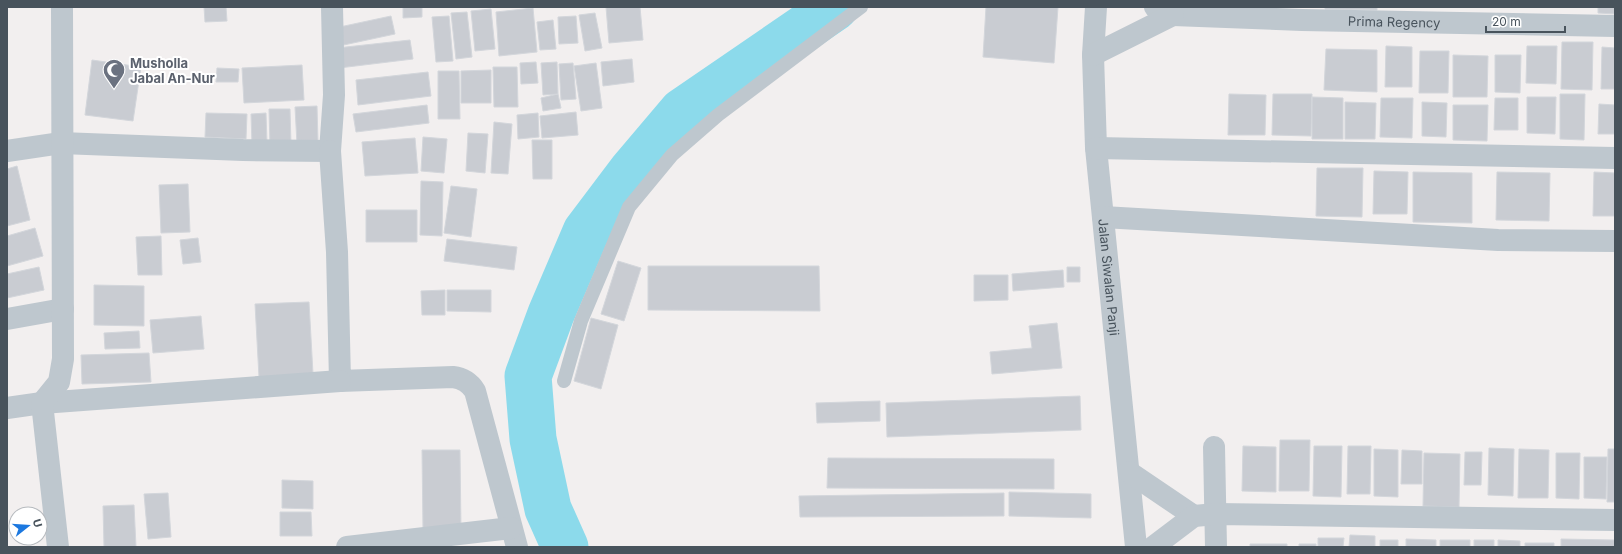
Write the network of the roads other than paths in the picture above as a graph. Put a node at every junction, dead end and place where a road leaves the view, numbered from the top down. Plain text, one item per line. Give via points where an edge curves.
1 (62, 7) edge
2 (332, 7) edge
3 (861, 7) edge
4 (1096, 7) edge
5 (1164, 11) edge
6 (1302, 13) edge
7 (1615, 26) edge
8 (1093, 55) junction
9 (62, 143) junction
10 (1096, 148) junction
11 (7, 151) edge
12 (330, 151) junction
13 (1615, 158) edge
14 (1103, 217) junction
15 (1615, 241) edge
16 (63, 309) junction
17 (7, 319) edge
18 (340, 381) junction
19 (564, 381) dead end
20 (42, 403) junction
21 (7, 408) edge
22 (1214, 447) dead end
23 (1129, 472) junction
24 (1216, 514) junction
25 (1194, 516) junction
26 (1615, 520) edge
27 (514, 538) edge
28 (58, 547) edge
29 (347, 547) edge
30 (1136, 547) edge
31 (1153, 547) edge
32 (1216, 547) edge

1 - 9 street
2 - 12 street via 334,94
3 - 19 lane via 718,115 672,155 629,207 580,321
4 - 8 street, Jalan Siwalan Panji
5 - 6 street, Prima Regency
5 - 8 street, Prima Regency
6 - 7 street, Prima Regency
8 - 10 street, Jalan Siwalan Panji
9 - 11 street
9 - 12 street
9 - 16 street
10 - 13 street
10 - 14 street, Jalan Siwalan Panji
12 - 18 street via 337,252
14 - 15 street via 1498,240
14 - 23 street, Jalan Siwalan Panji
16 - 17 street
16 - 20 street via 63,359 59,382
18 - 20 street
18 - 27 street via 453,377 467,382 475,391
20 - 21 street
20 - 28 street
22 - 24 street
23 - 25 street
23 - 30 street, Jalan Siwalan Panji
24 - 25 street
24 - 26 street
24 - 32 street
25 - 31 street
27 - 29 street

